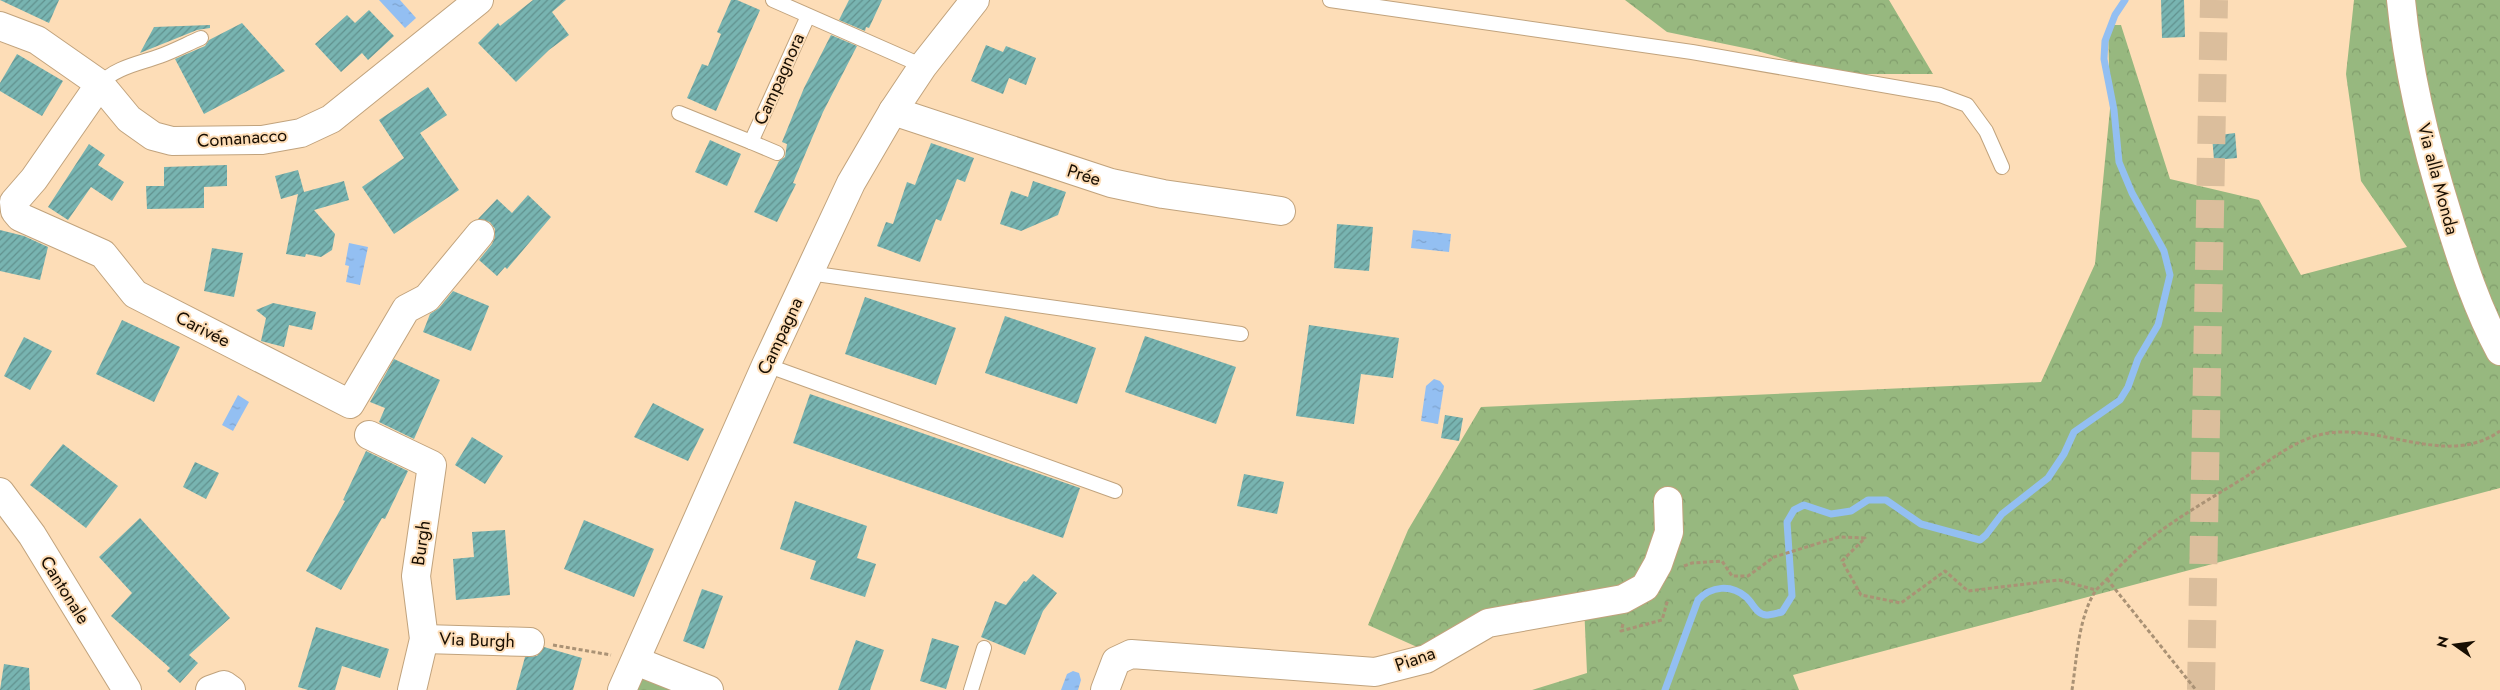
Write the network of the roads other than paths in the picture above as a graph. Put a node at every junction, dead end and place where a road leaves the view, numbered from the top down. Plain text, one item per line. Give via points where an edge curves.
1 (479, 0) edge
2 (773, 0) edge
3 (1330, 0) edge
4 (2400, 0) edge
5 (974, 1) edge
6 (808, 16) junction
7 (0, 26) edge
8 (201, 38) dead end
9 (924, 66) junction
10 (100, 84) junction
11 (893, 111) junction
12 (679, 113) dead end
13 (751, 142) junction
14 (777, 153) dead end
15 (2002, 167) dead end
16 (1281, 211) dead end
17 (480, 234) dead end
18 (808, 273) junction
19 (1241, 334) dead end
20 (2500, 351) edge
21 (766, 365) junction
22 (370, 435) dead end
23 (1114, 491) dead end
24 (0, 492) edge
25 (1668, 501) dead end
26 (424, 639) junction
27 (530, 642) road end
28 (984, 648) dead end
29 (636, 661) junction
30 (127, 690) edge
31 (210, 690) edge
32 (231, 690) edge
33 (412, 690) edge
34 (622, 690) edge
35 (709, 690) edge
36 (971, 690) edge
37 (1105, 690) edge

1 - 10 street, Comanacco via 331,119 301,133 253,140 201,142 160,139 129,119
2 - 6 lane, Campagnora
3 - 15 lane via 1692,52 1940,95 1967,105 1986,131
4 - 20 street, Via alla Monda via 2435,174 2480,310
5 - 9 street, Campagna
6 - 9 lane, Campagnora
6 - 13 lane, Campagnora
7 - 10 street, Comanacco via 37,40
8 - 10 lane via 110,73
9 - 11 street, Campagna
10 - 17 street, Carivée via 34,179 14,202 20,218 103,254 136,294 350,404 406,309 427,298
11 - 16 street, Prée via 1111,183 1162,194
11 - 18 street, Campagna via 851,183
12 - 13 lane, Campagnora
13 - 14 lane, Campagnora
18 - 19 lane
18 - 21 street, Campagna
21 - 23 lane
21 - 29 street, Campagna
22 - 26 street, Burgh via 432,465 416,576
24 - 30 street, Cantonale via 32,535
25 - 37 street, Piana via 1669,532 1658,564 1645,587 1623,599 1488,624 1426,659 1375,672 1125,655 1112,666
26 - 27 street, Via Burgh
26 - 33 street, Burgh
28 - 36 lane
29 - 34 street, Campagna
29 - 35 street
31 - 32 street via 224,685

